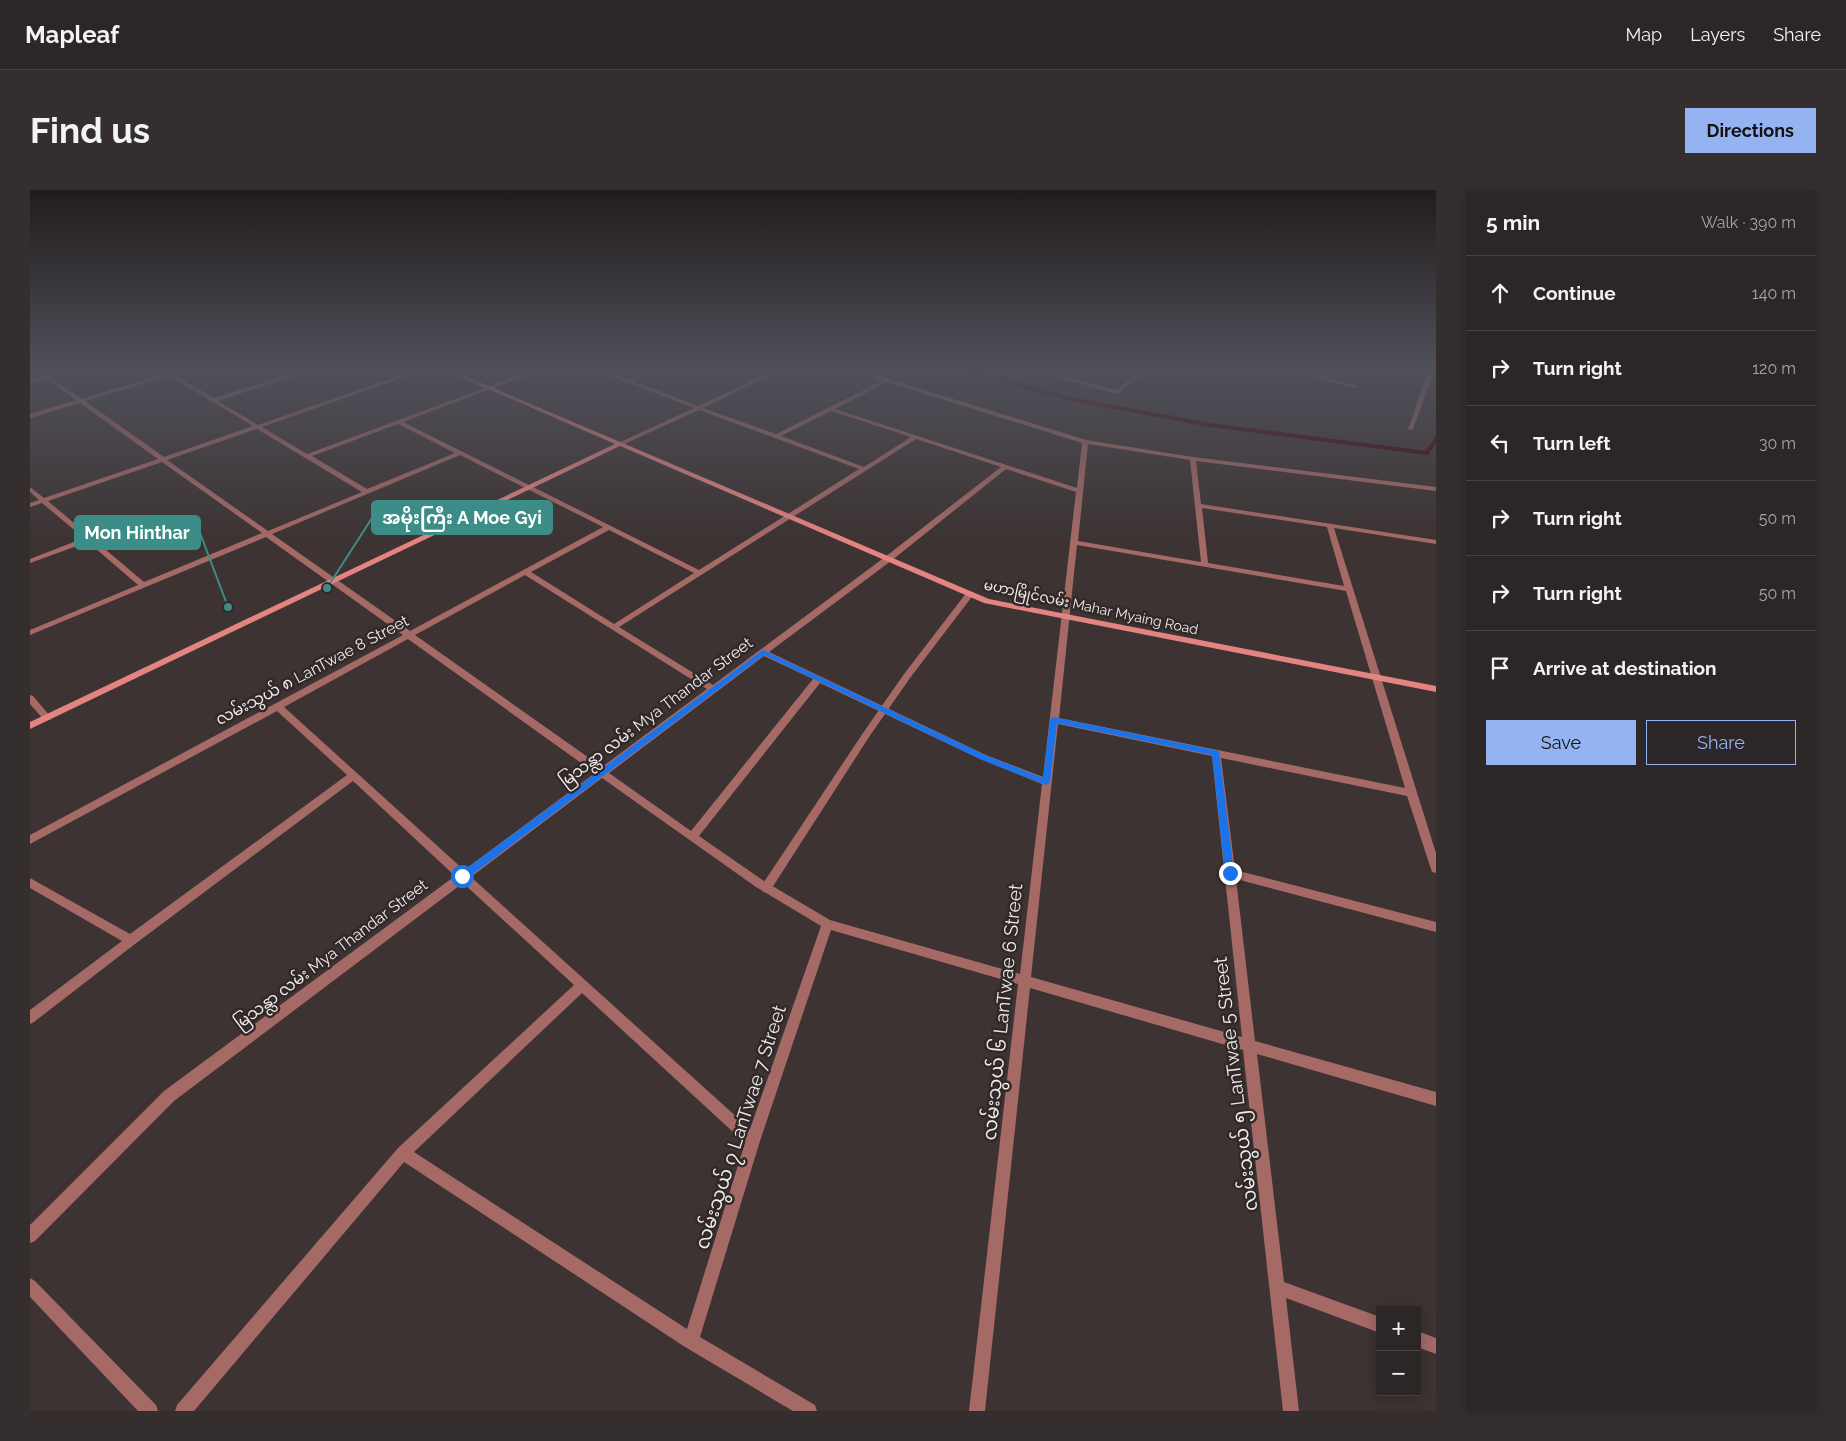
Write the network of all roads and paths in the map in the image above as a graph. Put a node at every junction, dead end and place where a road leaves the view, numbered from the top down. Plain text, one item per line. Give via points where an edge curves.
1 (116, 426) edge
2 (262, 426) edge
3 (387, 426) edge
4 (406, 426) edge
5 (575, 426) edge
6 (659, 426) edge
7 (746, 426) edge
8 (797, 426) edge
9 (882, 426) edge
10 (1032, 426) edge
11 (1411, 426) edge
12 (259, 427) junction
13 (1410, 429) dead end
14 (775, 437) junction
15 (915, 437) junction
16 (1084, 442) junction
17 (618, 445) junction
18 (460, 453) junction
19 (307, 456) junction
20 (164, 459) junction
21 (1193, 459) junction
22 (1005, 467) junction
23 (864, 469) junction
24 (1435, 486) edge
25 (531, 488) junction
26 (30, 489) edge
27 (1079, 491) junction
28 (367, 492) junction
29 (1436, 496) edge
30 (43, 500) junction
31 (30, 504) edge
32 (1198, 506) junction
33 (789, 516) junction
34 (609, 527) junction
35 (1330, 527) junction
36 (267, 534) junction
37 (89, 540) junction
38 (1073, 542) junction
39 (1436, 542) edge
40 (888, 559) junction
41 (30, 561) edge
42 (1205, 565) junction
43 (525, 572) junction
44 (700, 572) junction
45 (333, 581) junction
46 (143, 586) junction
47 (1349, 589) junction
48 (970, 594) junction
49 (1065, 616) junction
50 (614, 627) junction
51 (30, 633) edge
52 (409, 635) junction
53 (763, 652) junction
54 (1376, 677) junction
55 (818, 679) junction
56 (1436, 689) edge
57 (713, 690) junction
58 (30, 698) edge
59 (276, 706) junction
60 (883, 710) junction
61 (47, 718) junction
62 (1053, 720) junction
63 (30, 726) edge
64 (1216, 753) junction
65 (602, 773) junction
66 (353, 776) junction
67 (1046, 782) junction
68 (1410, 793) junction
69 (692, 837) junction
70 (30, 840) edge
71 (1436, 869) edge
72 (1230, 873) junction
73 (462, 876) junction
74 (30, 883) edge
75 (766, 888) junction
76 (827, 924) junction
77 (1436, 927) edge
78 (131, 940) junction
79 (1025, 980) junction
80 (582, 985) junction
81 (30, 1018) edge
82 (1249, 1045) junction
83 (1436, 1099) edge
84 (753, 1141) junction
85 (403, 1153) junction
86 (30, 1236) edge
87 (30, 1286) edge
88 (1277, 1287) junction
89 (1376, 1324) edge
90 (1421, 1340) edge
91 (691, 1341) junction
92 (1436, 1346) edge
93 (150, 1411) edge
94 (183, 1411) edge
95 (809, 1411) edge
96 (977, 1411) edge
97 (1291, 1411) edge

1 - 20 street
2 - 12 street
3 - 19 street
4 - 18 street
5 - 17 street, မဟာမြိုင်လမ်း Mahar Myaing Road
6 - 17 street
7 - 14 street
8 - 14 street
9 - 15 street
10 - 16 street
11 - 13 street
12 - 19 street
12 - 20 street
14 - 23 street
15 - 22 street
15 - 23 street
16 - 21 street
16 - 27 street, လမ်းသွယ် ၆ LanTwae 6 Street
17 - 25 street
17 - 33 street, မဟာမြိုင်လမ်း Mahar Myaing Road
18 - 25 street
18 - 28 street
19 - 28 street
20 - 30 street
20 - 36 street
21 - 24 street
21 - 32 street
22 - 27 street
22 - 40 street, မြသန္လာ လမ်း Mya Thandar Street
23 - 33 street
24 - 29 street
25 - 34 street
25 - 45 street
26 - 30 street
27 - 38 street, လမ်းသွယ် ၆ LanTwae 6 Street
28 - 36 street
30 - 31 street
30 - 37 street
32 - 35 street
32 - 42 street
33 - 40 street, မဟာမြိုင်လမ်း Mahar Myaing Road
33 - 44 street
34 - 43 street, လမ်းသွယ် ၈ LanTwae 8 Street
34 - 44 street
35 - 39 street
35 - 47 street
36 - 45 street
36 - 46 street
37 - 41 street
37 - 46 street
38 - 42 street
38 - 49 street, လမ်းသွယ် ၆ LanTwae 6 Street
40 - 48 street, မဟာမြိုင်လမ်း Mahar Myaing Road
40 - 53 street, မြသန္လာ လမ်း Mya Thandar Street
42 - 47 street
43 - 50 street
43 - 52 street, လမ်းသွယ် ၈ LanTwae 8 Street
44 - 50 street
45 - 52 street
45 - 61 street
46 - 51 street
47 - 54 street
48 - 49 street, မဟာမြိုင်လမ်း Mahar Myaing Road via 987,601
48 - 60 street
49 - 54 street, မဟာမြိုင်လမ်း Mahar Myaing Road
49 - 62 street, လမ်းသွယ် ၆ LanTwae 6 Street
50 - 57 street
52 - 59 street, လမ်းသွယ် ၈ LanTwae 8 Street
52 - 65 street
53 - 55 street
53 - 57 street, မြသန္လာ လမ်း Mya Thandar Street
54 - 56 street, မဟာမြိုင်လမ်း Mahar Myaing Road
54 - 68 street
55 - 60 street
55 - 69 street
57 - 65 street, မြသန္လာ လမ်း Mya Thandar Street
58 - 61 street
59 - 66 street
59 - 70 street, လမ်းသွယ် ၈ LanTwae 8 Street
60 - 67 street via 983,757
60 - 75 street
61 - 63 street
62 - 64 street
62 - 67 street, လမ်းသွယ် ၆ LanTwae 6 Street
64 - 68 street
64 - 72 street, လမ်းသွယ် ၅ LanTwae 5 Street
65 - 69 street
65 - 73 street, မြသန္လာ လမ်း Mya Thandar Street
66 - 73 street
66 - 78 street
67 - 79 street, လမ်းသွယ် ၆ LanTwae 6 Street
68 - 71 street
69 - 75 street
72 - 77 street
72 - 82 street, လမ်းသွယ် ၅ LanTwae 5 Street
73 - 80 street
73 - 86 street, မြသန္လာ လမ်း Mya Thandar Street via 169,1096
74 - 78 street
75 - 76 street
76 - 79 street
76 - 84 street, လမ်းသွယ် ၇ LanTwae 7 Street
78 - 81 street
79 - 82 street
79 - 96 street, လမ်းသွယ် ၆ LanTwae 6 Street
80 - 84 street
80 - 85 street
82 - 83 street
82 - 88 street, လမ်းသွယ် ၅ LanTwae 5 Street
84 - 91 street, လမ်းသွယ် ၇ LanTwae 7 Street
85 - 91 street
85 - 94 street
87 - 93 street
88 - 89 street
88 - 97 street, လမ်းသွယ် ၅ LanTwae 5 Street
90 - 92 street
91 - 95 street

